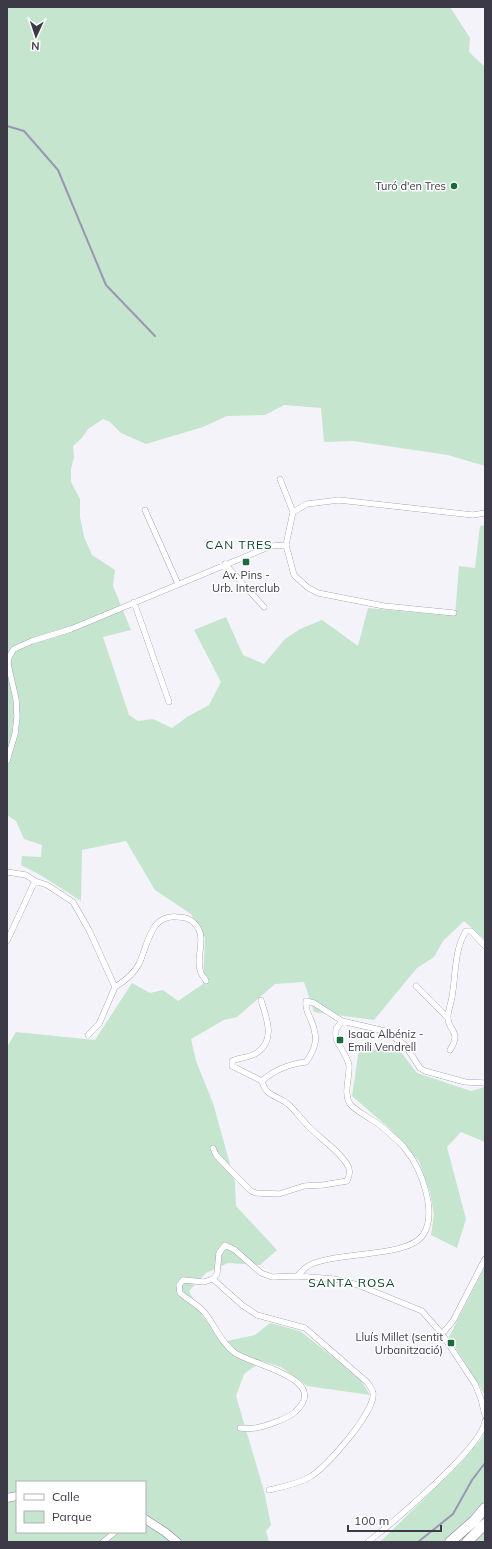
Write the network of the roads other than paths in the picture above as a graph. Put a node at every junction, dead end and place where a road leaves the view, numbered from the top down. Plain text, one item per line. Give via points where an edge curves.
1 (280, 479) dead end
2 (145, 510) dead end
3 (293, 512) junction
4 (485, 513) edge
5 (286, 545) junction
6 (225, 564) junction
7 (178, 584) junction
8 (134, 602) junction
9 (264, 608) dead end
10 (454, 613) dead end
11 (169, 702) dead end
12 (7, 761) edge
13 (7, 872) edge
14 (35, 881) junction
15 (7, 941) edge
16 (485, 946) edge
17 (206, 981) dead end
18 (416, 986) dead end
19 (115, 988) junction
20 (261, 1000) dead end
21 (447, 1017) junction
22 (342, 1021) junction
23 (88, 1035) dead end
24 (450, 1050) dead end
25 (262, 1081) junction
26 (485, 1082) edge
27 (213, 1148) dead end
28 (485, 1259) edge
29 (297, 1276) junction
30 (213, 1279) junction
31 (442, 1334) junction
32 (485, 1415) edge
33 (485, 1421) edge
34 (240, 1428) dead end
35 (269, 1490) dead end
36 (485, 1508) edge
37 (146, 1520) edge
38 (485, 1524) edge
39 (114, 1533) edge
40 (103, 1542) edge
41 (177, 1542) edge
42 (368, 1542) edge
43 (450, 1542) edge
44 (467, 1542) edge

1 - 3 street
2 - 7 street
3 - 4 street via 307,504 339,500 473,514
3 - 5 street
5 - 6 street via 270,546
5 - 10 street via 294,575 318,593 384,606
6 - 7 street
6 - 9 street
7 - 8 street
8 - 11 street
8 - 12 street via 71,629 20,646 12,652 8,664 16,699 17,717
13 - 14 street via 26,875
14 - 15 street
14 - 19 street via 47,885 73,902 89,930
16 - 21 street via 471,931 466,931 461,939
17 - 19 street via 200,969 201,938 194,922 186,918 169,916 162,918 153,928 138,965 129,979
18 - 21 street
19 - 23 street via 99,1024
20 - 25 street via 269,1035 258,1052 232,1062 232,1066
21 - 24 street via 456,1037
22 - 25 street via 314,1003 306,1002 305,1008 316,1036 314,1052 306,1062 278,1070
22 - 26 street via 386,1031 405,1044 420,1068 425,1071 444,1075 453,1080
22 - 29 street via 336,1029 336,1040 348,1063 349,1102 374,1120 406,1149 416,1166 425,1191 429,1216 423,1236 414,1244 370,1254 336,1257 308,1266
25 - 27 street via 268,1093 286,1102 305,1124 341,1156 349,1169 347,1181 304,1186 279,1194 256,1193 231,1171
28 - 31 street via 452,1321
29 - 30 street via 272,1277 261,1273 235,1250 225,1245 219,1253 217,1274
29 - 31 street via 334,1279 358,1286 422,1312
30 - 34 street via 204,1282 183,1280 179,1285 180,1293 203,1310 227,1346 237,1354 262,1366 279,1370 303,1388 302,1405 294,1414 257,1428
30 - 35 street via 257,1315 305,1328 368,1382 373,1393 370,1409 356,1430 324,1466 310,1477
31 - 32 street via 475,1384
33 - 42 street via 478,1438 448,1472
36 - 43 highway
37 - 41 street
38 - 44 highway
39 - 40 street

